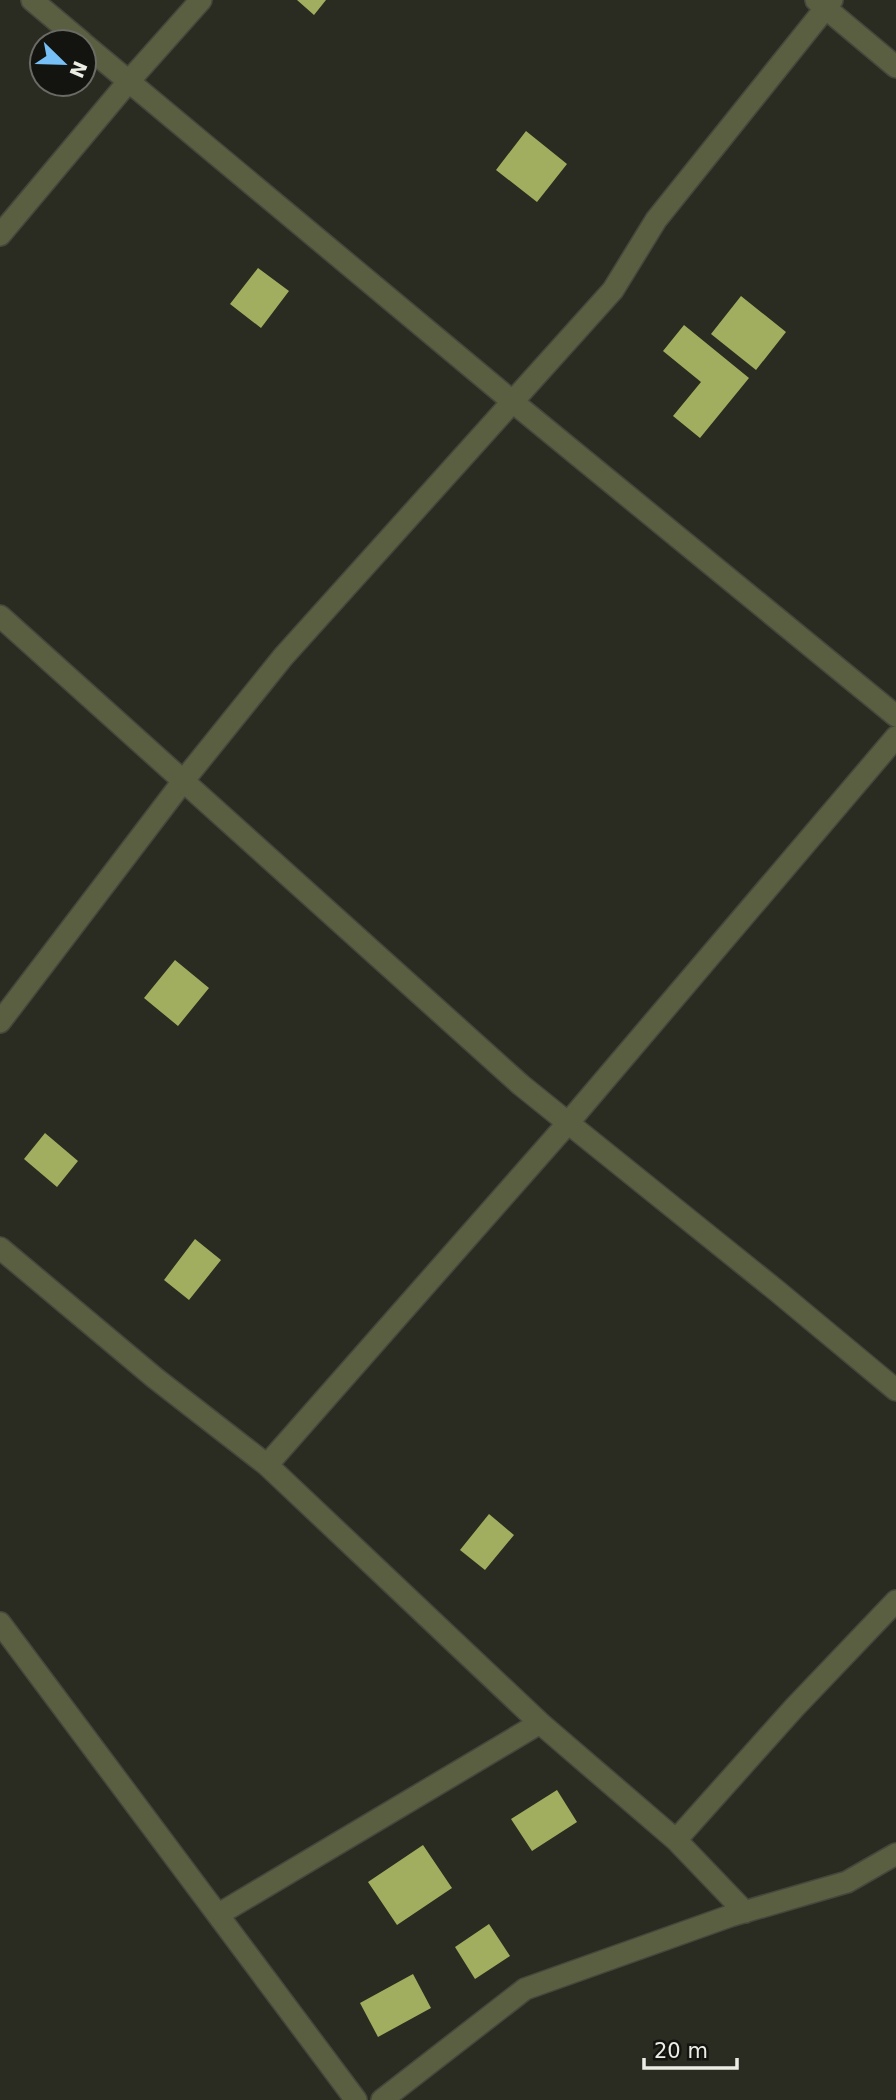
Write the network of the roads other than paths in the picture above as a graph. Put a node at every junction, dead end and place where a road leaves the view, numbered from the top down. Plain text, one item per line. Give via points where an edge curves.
1 (32, 0) edge
2 (201, 0) edge
3 (825, 3) edge
4 (65, 28) edge
5 (98, 55) edge
6 (896, 68) edge
7 (129, 81) junction
8 (0, 235) edge
9 (513, 402) junction
10 (0, 616) edge
11 (896, 716) edge
12 (896, 737) edge
13 (184, 780) junction
14 (0, 1022) edge
15 (568, 1123) junction
16 (0, 1248) edge
17 (896, 1390) edge
18 (267, 1465) junction
19 (896, 1601) edge
20 (0, 1623) edge
21 (540, 1723) junction
22 (676, 1840) junction
23 (896, 1854) edge
24 (745, 1912) junction
25 (219, 1914) junction
26 (356, 2100) edge
27 (382, 2100) edge

1 - 4 street
2 - 7 street
3 - 6 street
3 - 9 street via 656,220 613,290
5 - 7 street
7 - 8 street
7 - 9 street
9 - 11 street
9 - 13 street via 283,657
10 - 13 street
12 - 15 street
13 - 14 street
13 - 15 street
15 - 17 street
15 - 18 street
16 - 18 street
18 - 21 street
19 - 22 street
20 - 25 street
21 - 22 street
21 - 25 street
22 - 24 street
23 - 24 street via 847,1882
24 - 27 street via 525,1989
25 - 26 street

